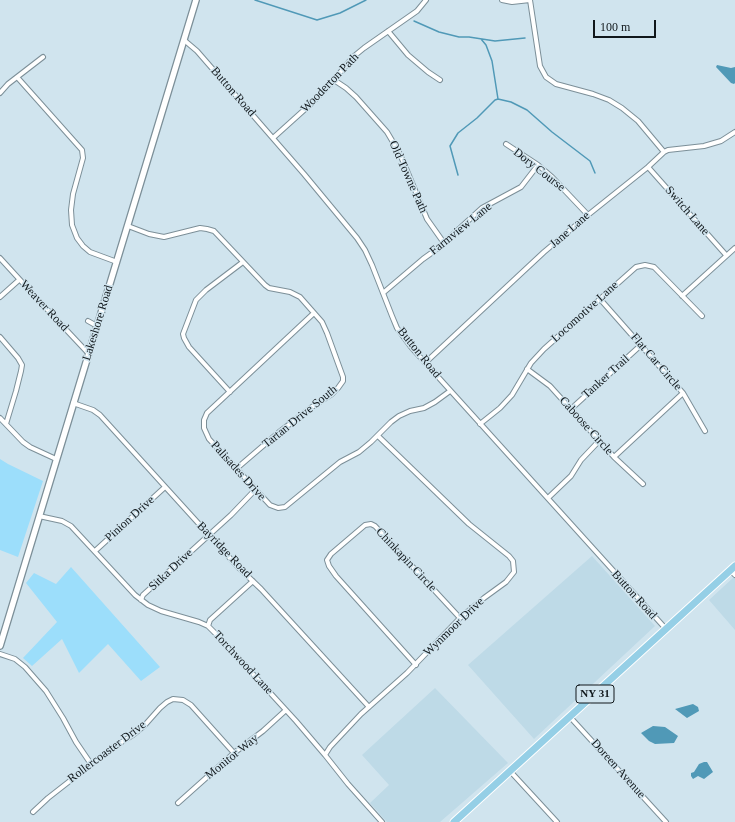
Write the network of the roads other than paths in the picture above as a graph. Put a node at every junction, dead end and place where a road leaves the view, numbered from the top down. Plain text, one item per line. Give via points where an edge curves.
1 (196, 0) edge
2 (426, 0) edge
3 (502, 0) edge
4 (530, 0) edge
5 (388, 31) junction
6 (184, 40) junction
7 (43, 57) dead end
8 (17, 77) junction
9 (334, 80) junction
10 (440, 80) dead end
11 (0, 94) edge
12 (735, 132) edge
13 (273, 138) junction
14 (506, 144) dead end
15 (664, 152) junction
16 (538, 165) junction
17 (648, 167) junction
18 (588, 215) junction
19 (128, 226) junction
20 (444, 243) junction
21 (735, 248) edge
22 (726, 256) junction
23 (0, 258) edge
24 (117, 262) junction
25 (243, 262) junction
26 (19, 280) junction
27 (383, 293) junction
28 (682, 296) junction
29 (0, 297) edge
30 (600, 299) junction
31 (314, 313) junction
32 (702, 316) dead end
33 (88, 321) dead end
34 (97, 326) junction
35 (0, 337) edge
36 (641, 345) junction
37 (88, 353) junction
38 (425, 363) junction
39 (527, 368) junction
40 (450, 391) junction
41 (230, 392) junction
42 (684, 393) junction
43 (73, 403) junction
44 (571, 408) junction
45 (0, 418) edge
46 (6, 424) junction
47 (480, 424) junction
48 (705, 431) dead end
49 (378, 436) junction
50 (600, 441) junction
51 (614, 457) junction
52 (56, 459) junction
53 (236, 469) junction
54 (643, 484) dead end
55 (165, 487) junction
56 (255, 490) junction
57 (548, 498) junction
58 (39, 516) junction
59 (209, 535) junction
60 (96, 551) junction
61 (733, 571) edge
62 (253, 581) junction
63 (141, 600) junction
64 (460, 618) junction
65 (208, 626) junction
66 (666, 629) junction
67 (0, 646) edge
68 (0, 654) edge
69 (416, 665) junction
70 (369, 707) junction
71 (286, 710) junction
72 (570, 716) junction
73 (234, 753) junction
74 (325, 755) junction
75 (91, 764) junction
76 (510, 771) junction
77 (178, 803) dead end
78 (33, 812) dead end
79 (382, 822) edge
80 (454, 822) edge
81 (557, 822) edge
82 (666, 822) edge

1 - 6 street, Lakeshore Road
2 - 5 street, Wooderton Path via 417,11
3 - 4 street
4 - 15 street via 540,66 546,77 556,84 594,94 622,108 638,121
5 - 9 street, Wooderton Path via 353,58
5 - 10 street via 408,55
6 - 13 street, Button Road via 197,51
6 - 19 street, Lakeshore Road
7 - 8 street
8 - 11 street
8 - 24 street via 82,150 83,158 71,210 72,225 77,238 90,252
9 - 13 street, Wooderton Path
9 - 20 street, Old Towne Path via 356,97 387,132 400,154 427,219
12 - 15 street via 721,141 704,146
13 - 27 street, Button Road via 357,238 368,255
14 - 16 street, Dory Course
15 - 17 street, Jane Lane
16 - 18 street, Dory Course via 561,185
16 - 20 street, Farmview Lane via 521,187 482,208
17 - 18 street, Jane Lane
17 - 22 street, Switch Lane
18 - 38 street, Jane Lane via 544,252
19 - 24 street, Lakeshore Road
19 - 25 street via 164,237 195,229 207,229 218,234
20 - 27 street, Farmview Lane
21 - 22 street
22 - 28 street
23 - 26 street, Weaver Road
24 - 34 street, Lakeshore Road
25 - 31 street via 269,288 295,294
25 - 41 street via 196,300 183,334 189,347
26 - 29 street
26 - 37 street, Weaver Road
27 - 38 street, Button Road via 397,328
28 - 30 street, Locomotive Lane via 654,267 645,264 636,267
28 - 32 street, Locomotive Lane
30 - 36 street, Flat Car Circle
30 - 39 street, Locomotive Lane via 544,349
31 - 41 street, Palisades Drive
31 - 53 street, Tartan Drive South via 327,333 343,380 332,394 278,433
33 - 34 street
34 - 37 street, Lakeshore Road
35 - 46 street via 22,365
36 - 42 street, Flat Car Circle
36 - 44 street, Tanker Trail
37 - 43 street, Lakeshore Road
38 - 40 street, Button Road
39 - 44 street, Caboose Circle via 550,386
39 - 47 street, Locomotive Lane via 512,395
40 - 47 street, Button Road
40 - 49 street, Palisades Drive via 424,408 399,416
41 - 53 street, Palisades Drive via 207,413 204,428 209,439
42 - 48 street, Flat Car Circle
42 - 51 street
43 - 52 street, Lakeshore Road
43 - 55 street, Bayridge Road via 100,415
44 - 50 street, Caboose Circle
45 - 46 street
46 - 52 street via 30,447
47 - 57 street, Button Road
49 - 56 street, Palisades Drive via 359,452 340,462 285,507 270,505
49 - 64 street, Wynmoor Drive via 469,524 505,552 512,561 514,572 506,582
50 - 51 street, Caboose Circle
50 - 57 street via 581,460 571,476
51 - 54 street, Caboose Circle
52 - 58 street, Lakeshore Road
53 - 56 street, Palisades Drive
55 - 59 street, Bayridge Road
55 - 60 street, Pinion Drive
56 - 59 street, Sitka Drive
57 - 66 street, Button Road
58 - 60 street, Torchwood Lane via 62,521 71,526
58 - 67 street, Lakeshore Road
59 - 62 street, Bayridge Road
59 - 63 street, Sitka Drive via 143,595
60 - 63 street, Torchwood Lane
61 - 66 main road, NY 31
62 - 65 street via 210,620
62 - 70 street, Bayridge Road
63 - 65 street, Torchwood Lane via 154,608
64 - 69 street, Wynmoor Drive
64 - 69 street, Chinkapin Circle via 376,526 365,525 331,554 327,560 336,576
65 - 71 street, Torchwood Lane
66 - 72 main road, NY 31
68 - 75 street via 15,659 25,667 46,691
69 - 70 street, Wynmoor Drive
70 - 74 street, Wynmoor Drive
71 - 73 street, Monitor Way
71 - 74 street, Torchwood Lane
72 - 76 main road, NY 31
72 - 82 street, Doreen Avenue
73 - 75 street, Rollercoaster Drive via 191,705 184,700 176,699 167,702 133,735
73 - 77 street, Monitor Way
74 - 79 street, Torchwood Lane
75 - 78 street, Rollercoaster Drive
76 - 80 main road, NY 31
76 - 81 street

